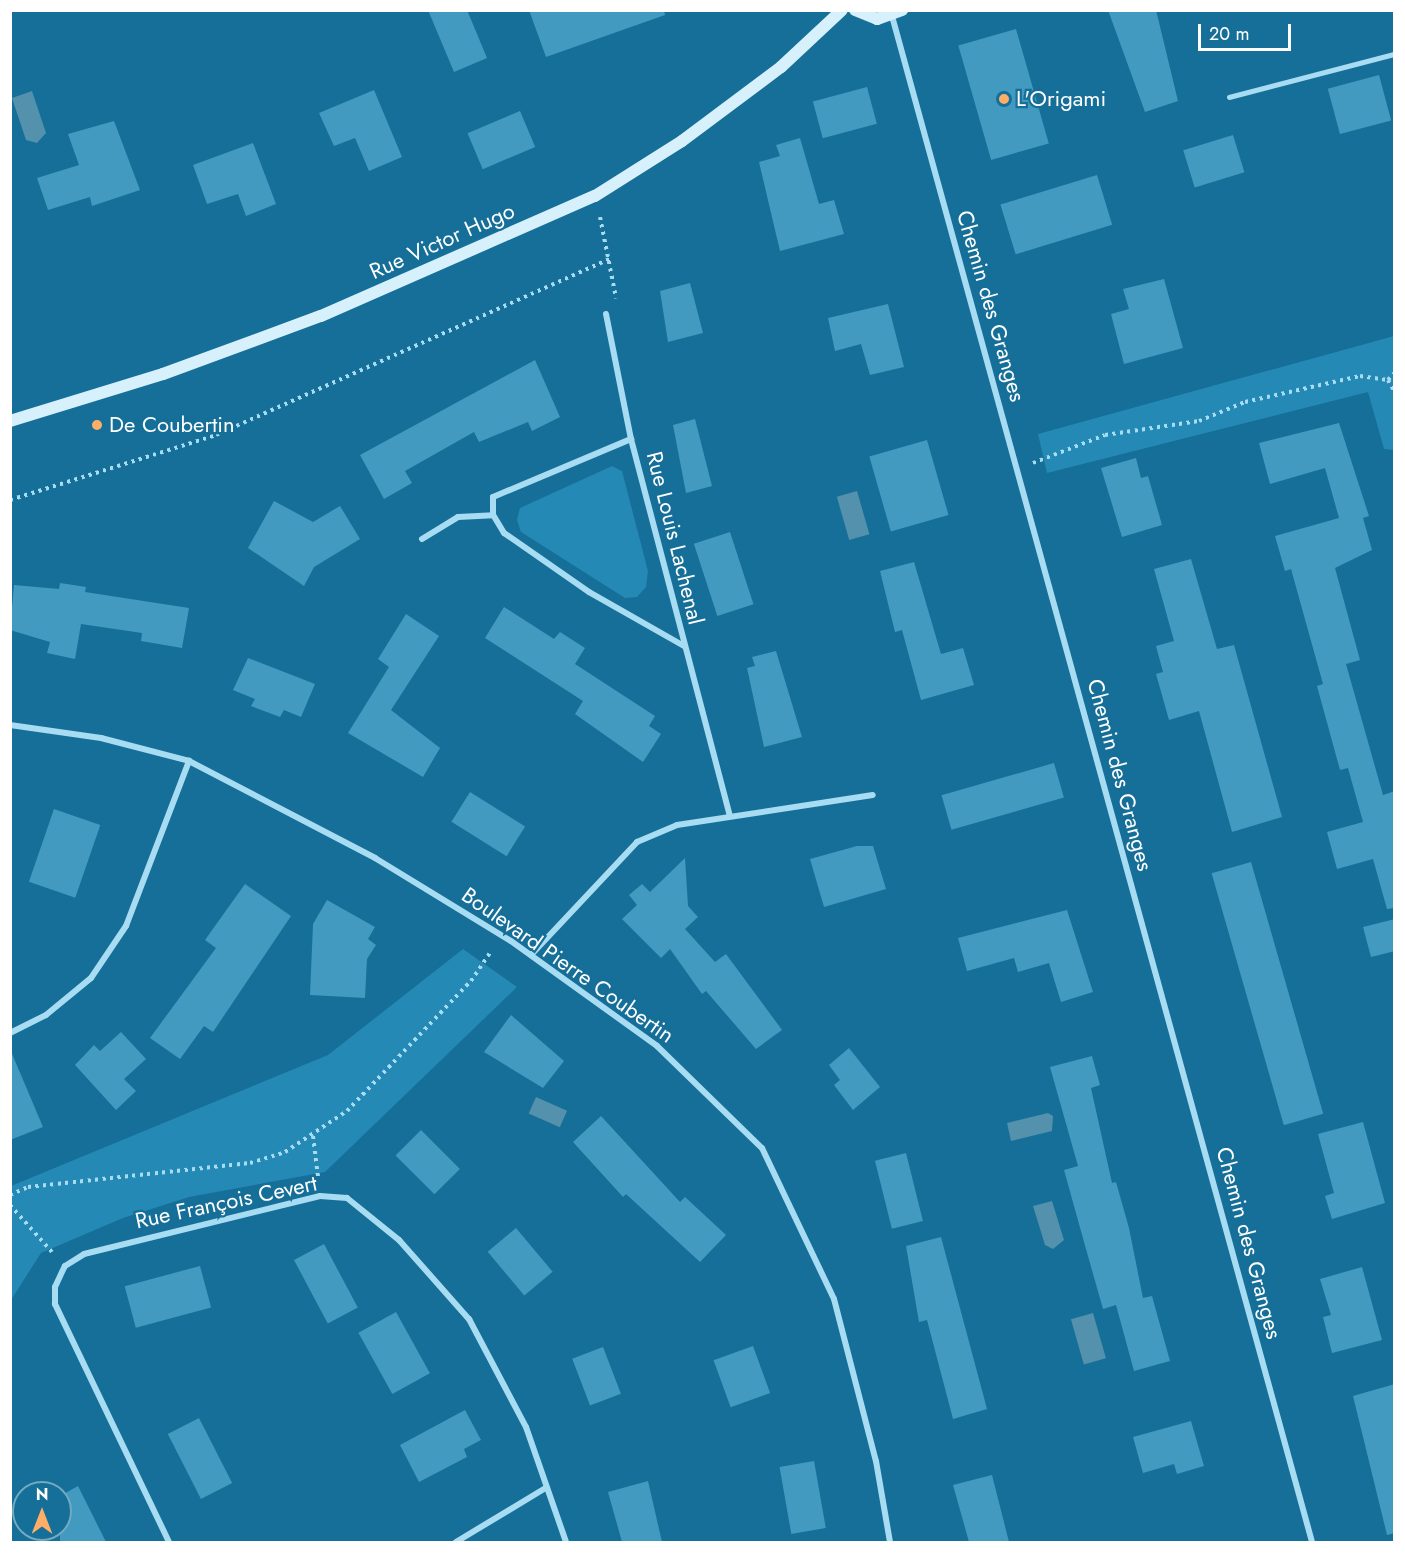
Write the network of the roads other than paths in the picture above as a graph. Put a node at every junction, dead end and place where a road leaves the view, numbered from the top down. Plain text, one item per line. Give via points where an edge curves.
1 (843, 10) edge
2 (855, 10) edge
3 (897, 14) edge
4 (1395, 54) edge
5 (1229, 97) dead end
6 (606, 314) road end
7 (10, 421) edge
8 (631, 439) junction
9 (493, 515) junction
10 (422, 539) dead end
11 (684, 646) junction
12 (10, 725) edge
13 (189, 761) junction
14 (873, 795) dead end
15 (730, 816) junction
16 (531, 955) junction
17 (10, 1033) edge
18 (547, 1487) junction
19 (169, 1542) edge
20 (456, 1542) edge
21 (566, 1542) edge
22 (890, 1542) edge
23 (1312, 1542) edge

1 - 7 street, Rue Victor Hugo via 781,67 682,141 595,196 321,316 163,374
2 - 3 street via 877,19
3 - 23 street, Chemin des Granges
4 - 5 lane
6 - 8 street, Rue Louis Lachenal
8 - 9 street, Rue Louis Lachenal via 494,497
8 - 11 street, Rue Louis Lachenal
9 - 10 street via 458,518
9 - 11 street, Rue Louis Lachenal via 504,533 589,592
11 - 15 street, Rue Louis Lachenal
12 - 13 street, Boulevard Pierre Coubertin via 101,738
13 - 16 street, Boulevard Pierre Coubertin via 375,858
13 - 17 street via 126,926 91,978 46,1015
14 - 15 street
15 - 16 street via 677,825 637,843
16 - 22 street, Boulevard Pierre Coubertin via 657,1046 762,1148 834,1299 876,1461
18 - 19 street, Rue François Cevert via 526,1427 469,1318 399,1240 348,1198 320,1196 84,1254 65,1266 55,1304
18 - 20 street
18 - 21 street, Rue François Cevert

